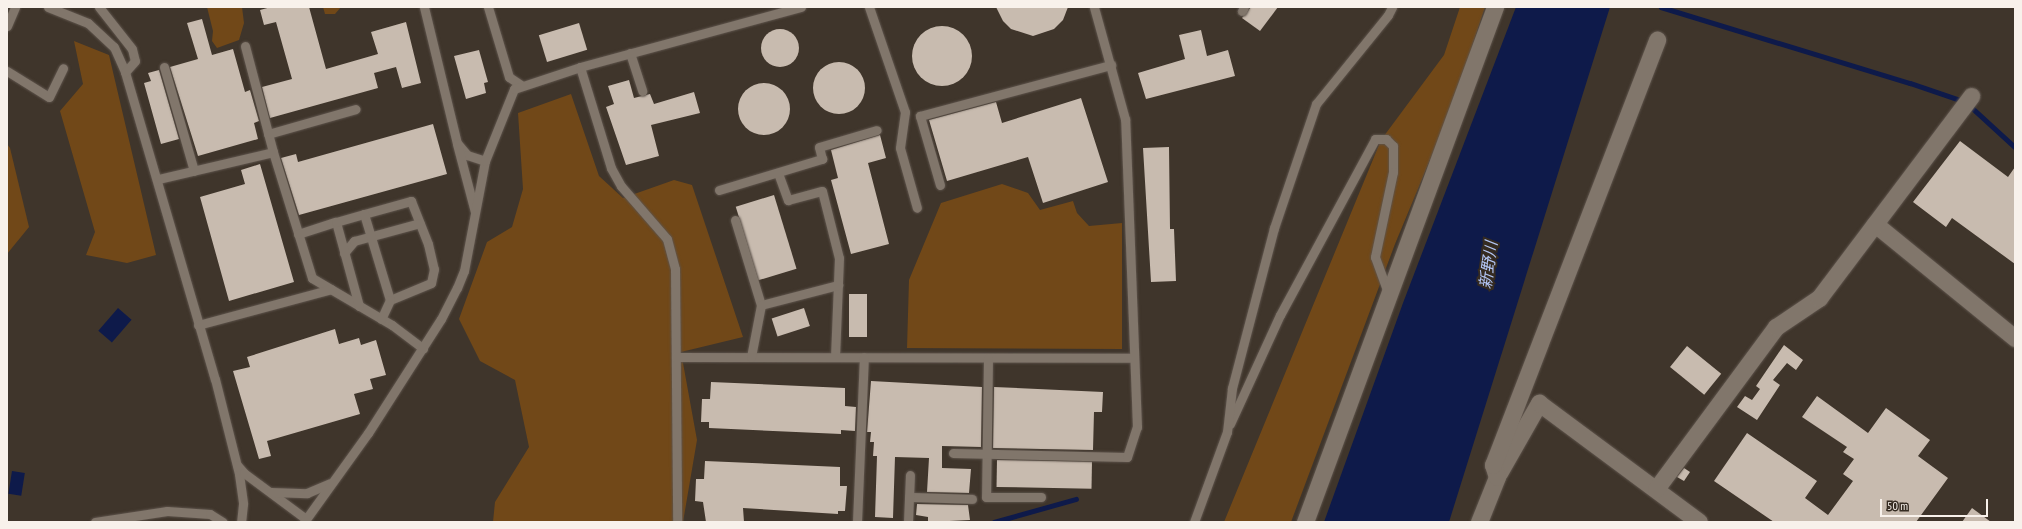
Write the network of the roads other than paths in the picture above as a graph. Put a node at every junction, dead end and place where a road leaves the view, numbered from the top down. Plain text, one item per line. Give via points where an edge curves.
1 (15, 7) edge
2 (48, 7) edge
3 (99, 7) edge
4 (424, 7) edge
5 (488, 7) edge
6 (801, 7) edge
7 (869, 7) edge
8 (1094, 7) edge
9 (1392, 7) edge
10 (1495, 7) edge
11 (7, 26) edge
12 (1657, 39) dead end
13 (245, 46) dead end
14 (630, 54) junction
15 (1111, 65) junction
16 (164, 67) dead end
17 (580, 67) junction
18 (63, 68) dead end
19 (7, 71) edge
20 (125, 72) junction
21 (521, 85) junction
22 (642, 91) dead end
23 (1971, 96) dead end
24 (356, 109) dead end
25 (877, 130) dead end
26 (268, 134) junction
27 (457, 143) junction
28 (273, 152) junction
29 (485, 161) junction
30 (194, 170) junction
31 (778, 173) junction
32 (158, 179) junction
33 (940, 185) dead end
34 (719, 190) dead end
35 (917, 208) dead end
36 (475, 212) junction
37 (364, 214) junction
38 (735, 220) dead end
39 (336, 222) junction
40 (420, 223) junction
41 (1875, 224) junction
42 (298, 234) junction
43 (371, 236) junction
44 (344, 253) junction
45 (838, 285) junction
46 (332, 289) junction
47 (1389, 296) junction
48 (390, 300) junction
49 (761, 305) junction
50 (359, 306) junction
51 (381, 318) junction
52 (198, 325) junction
53 (2015, 338) edge
54 (423, 348) junction
55 (676, 357) junction
56 (750, 357) junction
57 (835, 357) junction
58 (864, 357) junction
59 (988, 358) junction
60 (1133, 358) junction
61 (1227, 432) junction
62 (987, 452) junction
63 (953, 453) dead end
64 (236, 464) junction
65 (910, 475) dead end
66 (1496, 477) junction
67 (331, 483) junction
68 (1656, 488) junction
69 (270, 492) junction
70 (909, 497) junction
71 (1041, 497) dead end
72 (972, 499) dead end
73 (305, 520) edge
74 (95, 522) edge
75 (223, 522) edge
76 (241, 522) edge
77 (677, 522) edge
78 (857, 522) edge
79 (908, 522) edge
80 (1194, 522) edge
81 (1305, 522) edge
82 (1479, 522) edge
83 (1699, 522) edge

1 - 11 lane
2 - 20 lane via 88,23 114,47
3 - 20 lane via 132,49 134,61
4 - 27 lane
5 - 21 lane via 509,77
6 - 14 lane
7 - 35 lane via 905,112 900,148
8 - 15 lane
9 - 61 lane via 1316,104 1274,228 1232,388
10 - 47 street
12 - 66 street via 1493,465
13 - 26 lane
14 - 17 lane
14 - 22 lane
15 - 33 lane via 920,116
15 - 60 lane via 1125,119 1130,186
16 - 30 lane
17 - 21 lane
17 - 55 lane via 611,168 621,186 667,239 674,269
18 - 19 lane via 49,97
20 - 32 lane
21 - 29 lane via 514,89 509,97
23 - 41 street
24 - 26 lane
25 - 31 lane via 819,147 822,159
26 - 28 lane
27 - 29 lane via 468,155
27 - 36 lane
28 - 30 lane
28 - 42 lane
29 - 36 lane
30 - 32 lane
31 - 34 lane
31 - 45 lane via 788,200 822,191 839,258
32 - 52 lane
36 - 54 lane via 464,271
37 - 39 lane
37 - 40 lane via 411,201
37 - 43 lane
38 - 49 lane
39 - 42 lane
39 - 44 lane
40 - 43 lane
40 - 48 lane via 434,269 431,283
41 - 53 street
41 - 68 street via 1819,298 1776,327
42 - 46 lane via 312,278
43 - 44 lane via 354,241
43 - 48 lane
44 - 50 lane
45 - 49 lane
45 - 57 lane
46 - 50 lane
46 - 52 lane
47 - 61 lane via 1375,257 1393,172 1393,146 1386,140 1376,139 1280,315
47 - 81 street
48 - 51 lane
49 - 56 lane
50 - 51 lane
51 - 54 lane
52 - 64 lane
54 - 67 lane via 368,433
55 - 56 lane
55 - 77 lane
56 - 57 lane
57 - 58 lane
58 - 59 lane
58 - 78 lane
59 - 60 lane
59 - 62 lane
60 - 62 lane via 1137,427 1127,457
61 - 80 lane
62 - 63 lane
62 - 71 lane via 986,497
64 - 69 lane
64 - 76 lane via 243,504
65 - 70 lane
66 - 68 street via 1539,403
66 - 82 street
67 - 69 lane via 307,493
67 - 73 lane
68 - 83 street
69 - 73 lane
70 - 72 lane
70 - 79 lane
74 - 75 lane via 167,511 210,514

